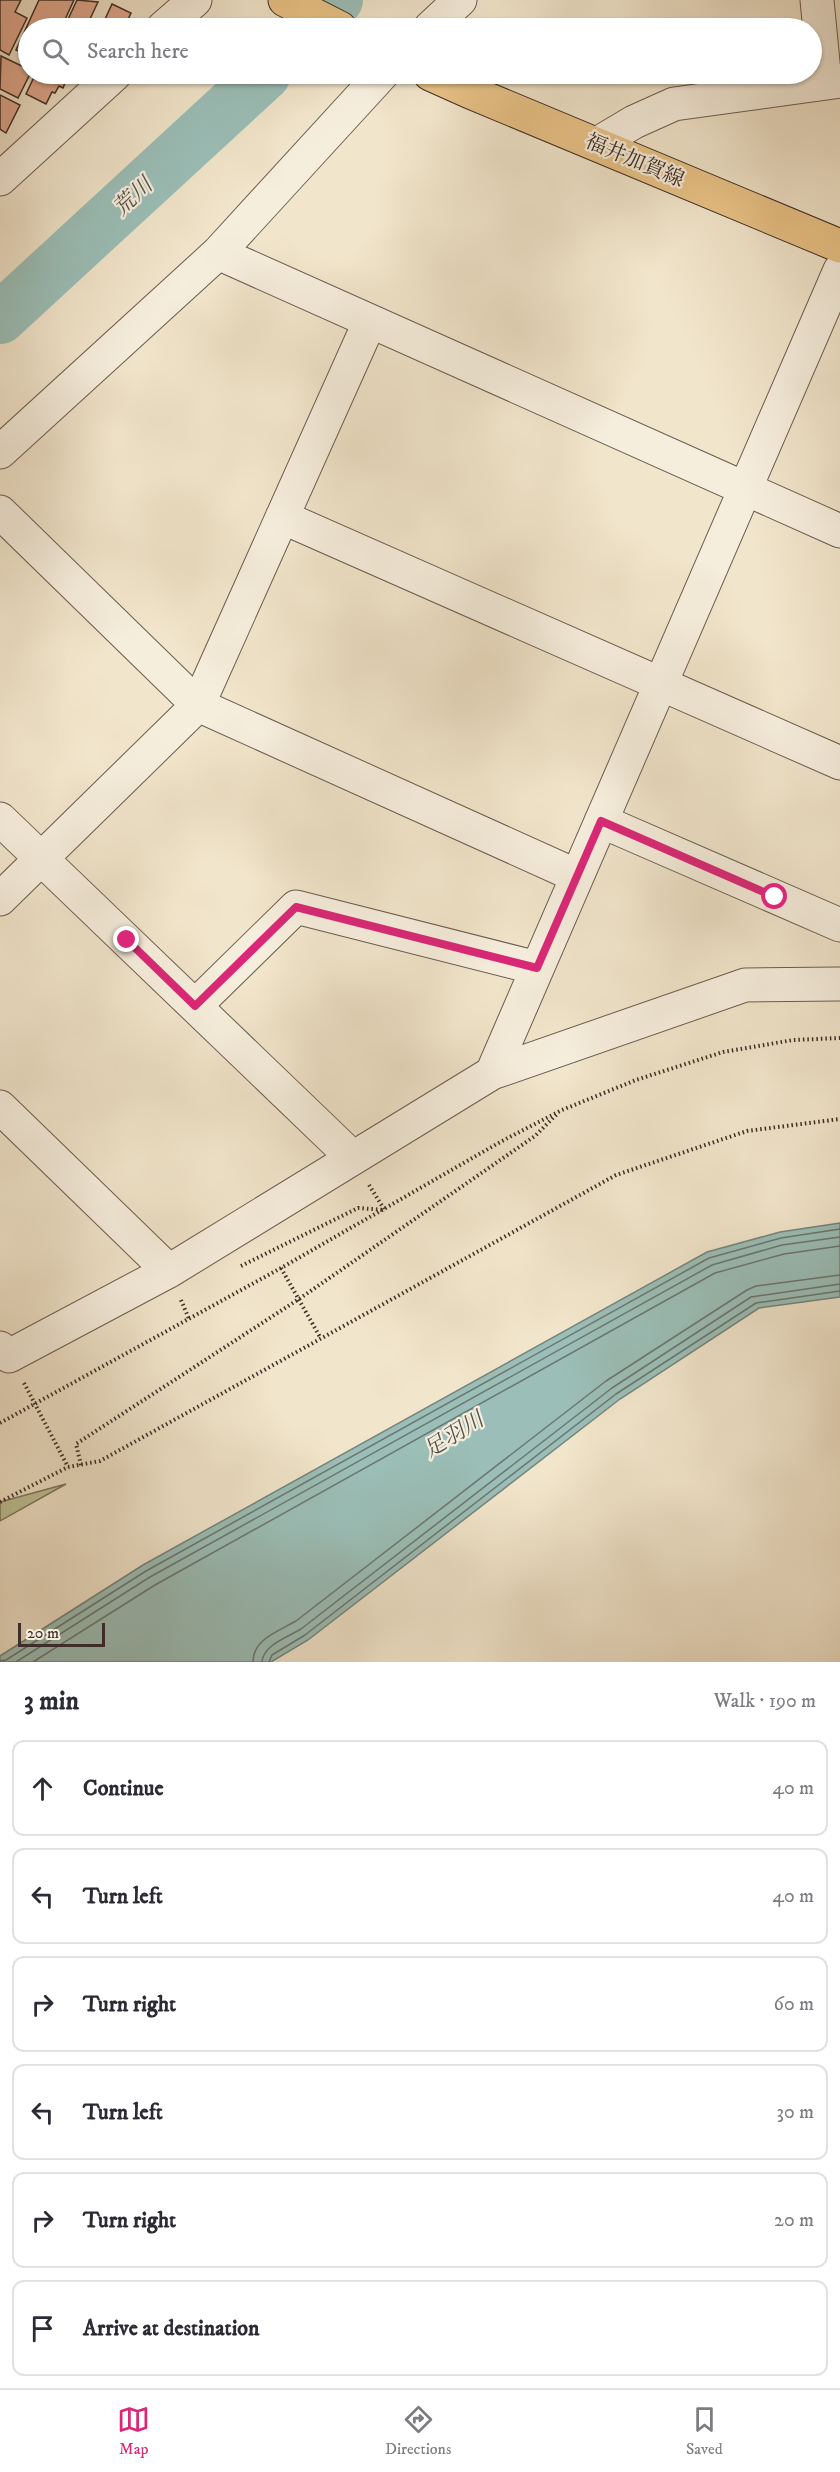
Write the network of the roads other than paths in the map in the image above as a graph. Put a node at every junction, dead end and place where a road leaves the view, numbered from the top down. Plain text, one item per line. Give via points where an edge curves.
1 (195, 0) edge
2 (285, 0) edge
3 (460, 0) edge
4 (817, 0) edge
5 (174, 18) edge
6 (320, 18) edge
7 (441, 18) edge
8 (820, 18) edge
9 (822, 27) edge
10 (832, 82) edge
11 (104, 84) edge
12 (373, 84) edge
13 (452, 84) edge
14 (818, 84) edge
15 (597, 144) junction
16 (0, 179) edge
17 (840, 246) edge
18 (218, 253) junction
19 (840, 270) edge
20 (370, 321) junction
21 (0, 453) edge
22 (745, 489) junction
23 (0, 512) edge
24 (282, 517) junction
25 (840, 531) edge
26 (661, 683) junction
27 (198, 705) junction
28 (840, 763) edge
29 (0, 819) edge
30 (601, 821) junction
31 (42, 859) junction
32 (577, 876) junction
33 (0, 899) edge
34 (840, 925) edge
35 (537, 968) junction
36 (840, 984) edge
37 (195, 1006) junction
38 (492, 1073) junction
39 (0, 1107) edge
40 (353, 1158) junction
41 (169, 1271) junction
42 (3, 1356) edge

1 - 5 street
2 - 6 main road
3 - 7 street
4 - 8 street
9 - 10 street
11 - 16 street
12 - 18 street
13 - 15 main road, 福井加賀線
14 - 15 street via 674,104
15 - 17 main road, 福井加賀線
18 - 20 street
18 - 21 street
19 - 22 street
20 - 22 street
20 - 24 street
22 - 25 street
22 - 26 street
23 - 27 street
24 - 26 street
24 - 27 street
26 - 28 street
26 - 30 street
27 - 31 street
27 - 32 street
29 - 31 street
30 - 32 street
30 - 34 street
31 - 33 street
31 - 37 street
32 - 35 street
35 - 37 street via 296,907
35 - 38 street
36 - 38 street via 744,985
37 - 40 street
38 - 40 street
39 - 41 street
40 - 41 street
41 - 42 street

